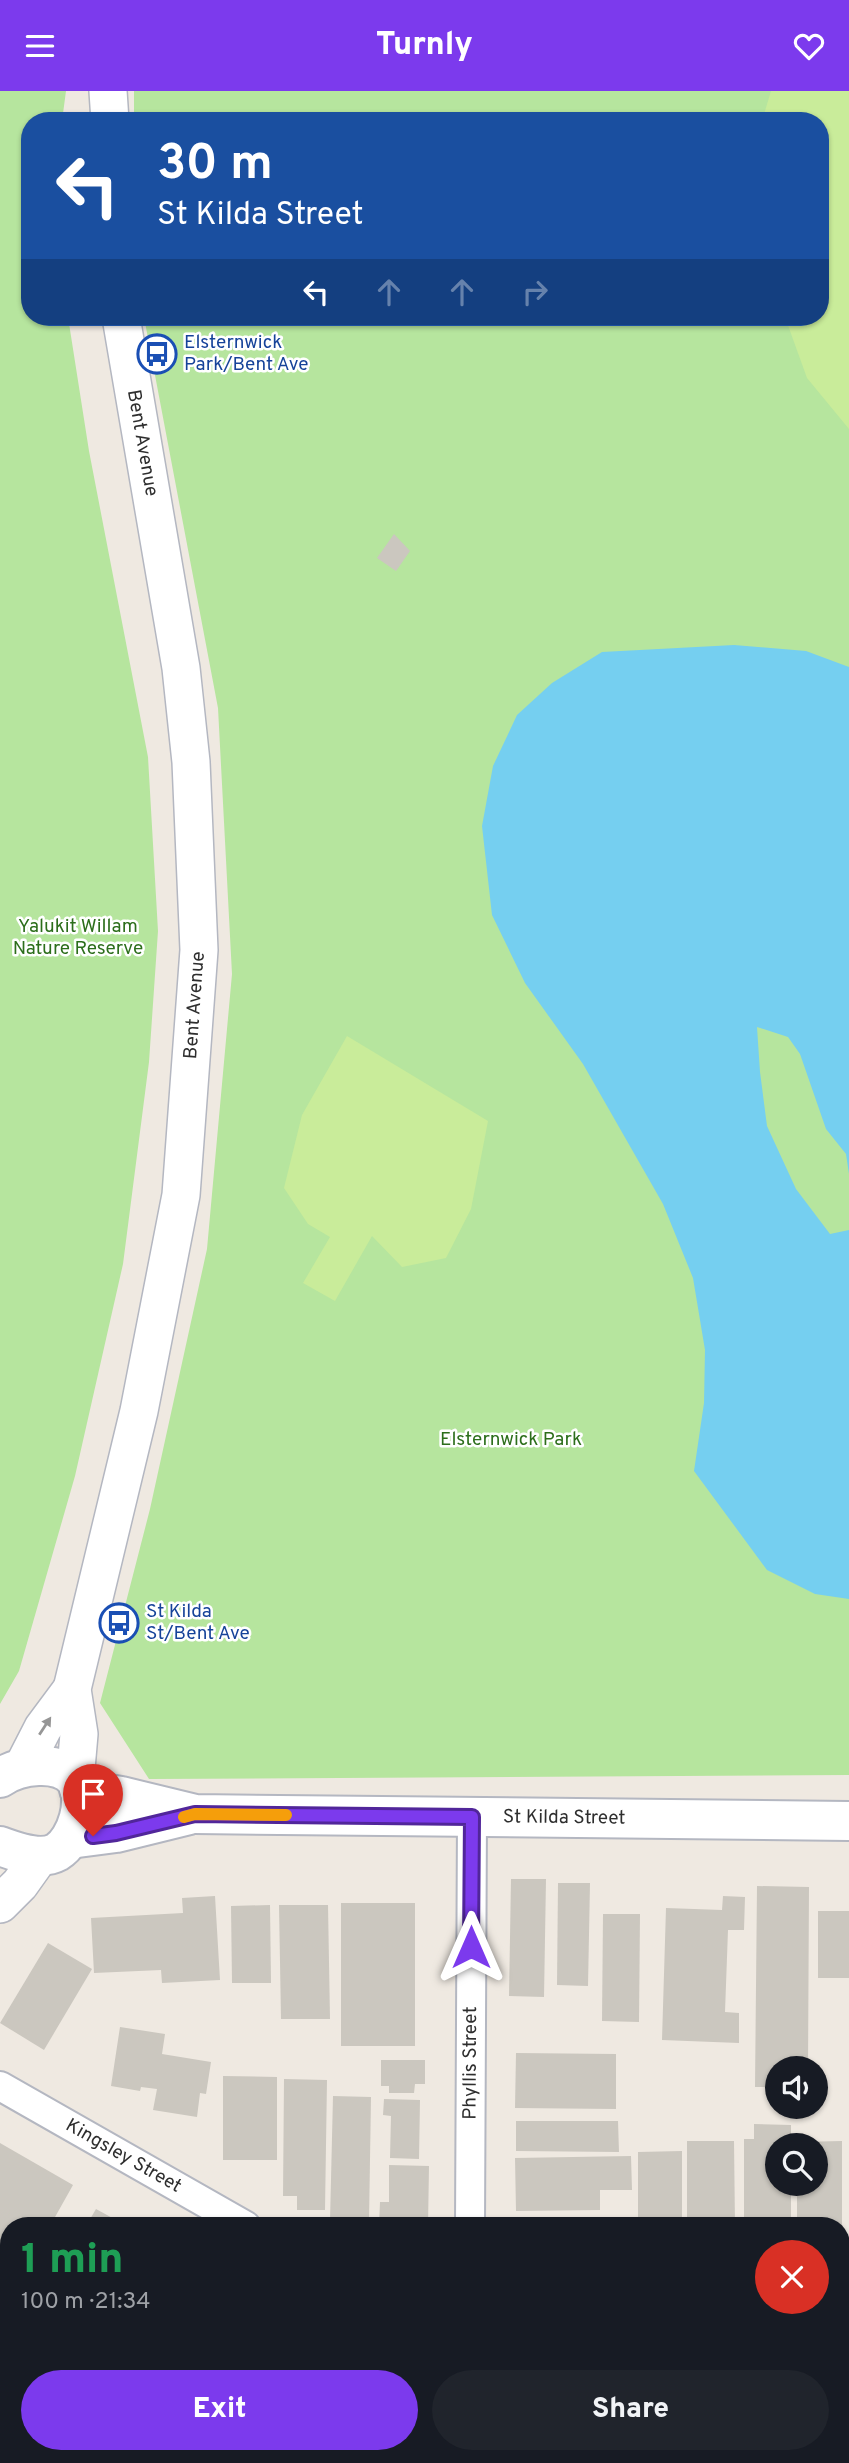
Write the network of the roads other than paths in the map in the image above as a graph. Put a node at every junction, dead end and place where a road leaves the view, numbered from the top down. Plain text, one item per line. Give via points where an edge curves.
1 (108, 91) edge
2 (109, 112) edge
3 (123, 326) edge
4 (72, 1689) junction
5 (12, 1772) edge
6 (77, 1785) junction
7 (195, 1814) junction
8 (472, 1817) junction
9 (849, 1821) edge
10 (0, 1846) edge
11 (55, 1847) junction
12 (0, 1904) edge
13 (0, 2086) edge
14 (230, 2217) edge
15 (470, 2217) edge

1 - 2 street
3 - 4 street, Bent Avenue via 181,668 191,762 199,950 180,1195 139,1411
5 -> 4 street, Bent Avenue
4 - 6 street, Bent Avenue via 79,1734
5 - 6 main road, St Kilda Street via 49,1767 63,1771
6 - 7 main road, St Kilda Street
6 - 11 main road via 81,1807
7 - 8 main road, St Kilda Street
7 - 11 main road, St Kilda Street
8 - 9 main road, St Kilda Street
8 - 15 street, Phyllis Street
10 - 11 main road
11 - 12 street
13 - 14 street, Kingsley Street

